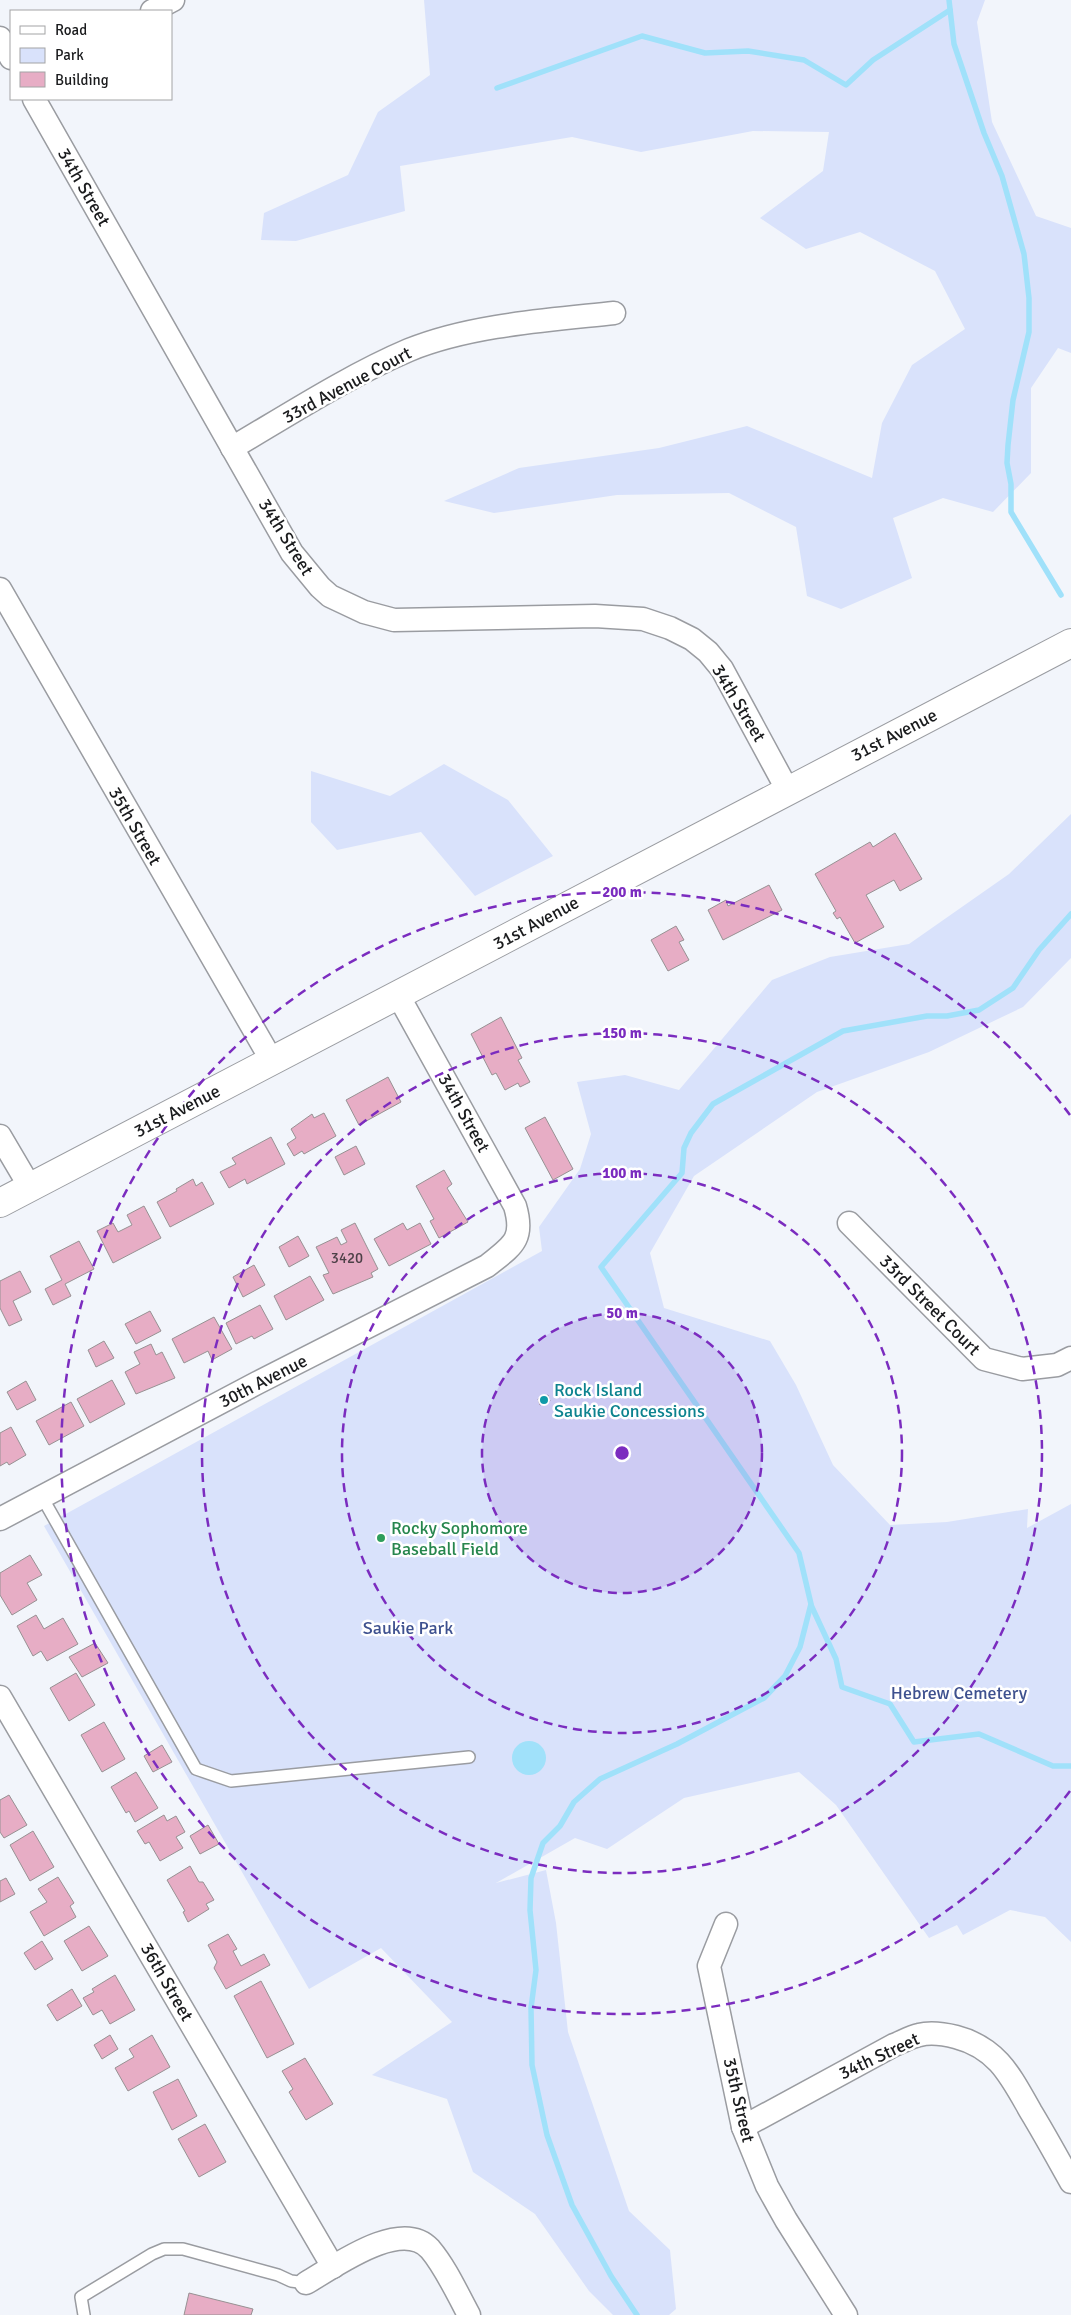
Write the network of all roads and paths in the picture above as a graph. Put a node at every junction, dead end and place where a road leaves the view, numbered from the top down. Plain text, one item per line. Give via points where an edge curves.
1 (173, 0) edge
2 (154, 10) edge
3 (0, 38) edge
4 (10, 56) edge
5 (35, 100) edge
6 (614, 314) dead end
7 (232, 448) junction
8 (0, 589) edge
9 (1071, 644) edge
10 (788, 791) junction
11 (398, 995) junction
12 (272, 1061) junction
13 (0, 1136) edge
14 (30, 1187) junction
15 (0, 1203) edge
16 (850, 1223) dead end
17 (519, 1234) joint
18 (1071, 1358) edge
19 (42, 1497) junction
20 (0, 1519) edge
21 (0, 1697) edge
22 (469, 1757) dead end
23 (726, 1924) dead end
24 (743, 2127) junction
25 (1071, 2182) edge
26 (333, 2267) junction
27 (306, 2283) joint
28 (84, 2315) edge
29 (469, 2315) edge
30 (846, 2315) edge

1 - 2 street
3 - 4 street
5 - 7 street, 34th Street
6 - 7 street, 33rd Avenue Court via 458,335 410,350 374,366
7 - 10 street, 34th Street via 308,574 330,596 348,606 394,620 594,616 643,619 692,639 722,669
8 - 12 street, 35th Street
9 - 10 street, 31st Avenue
10 - 11 street, 31st Avenue
11 - 12 street, 31st Avenue
11 - 17 street, 34th Street via 515,1206 520,1223
12 - 14 street, 31st Avenue
13 - 14 street
14 - 15 street, 31st Avenue
16 - 18 street, 33rd Street Court via 984,1359 1022,1369 1057,1365
17 - 19 street, 30th Avenue via 487,1266
19 - 20 street, 30th Avenue
19 - 22 lane via 196,1769 231,1781
21 - 26 street, 36th Street
23 - 24 street, 35th Street via 709,1966
24 - 25 street, 34th Street via 894,2045 918,2035 948,2035 972,2042 1002,2064
24 - 30 street, 35th Street via 786,2220
26 - 27 street
26 - 29 street via 385,2240 418,2240 440,2263
27 - 28 lane via 183,2249 164,2249 81,2297

